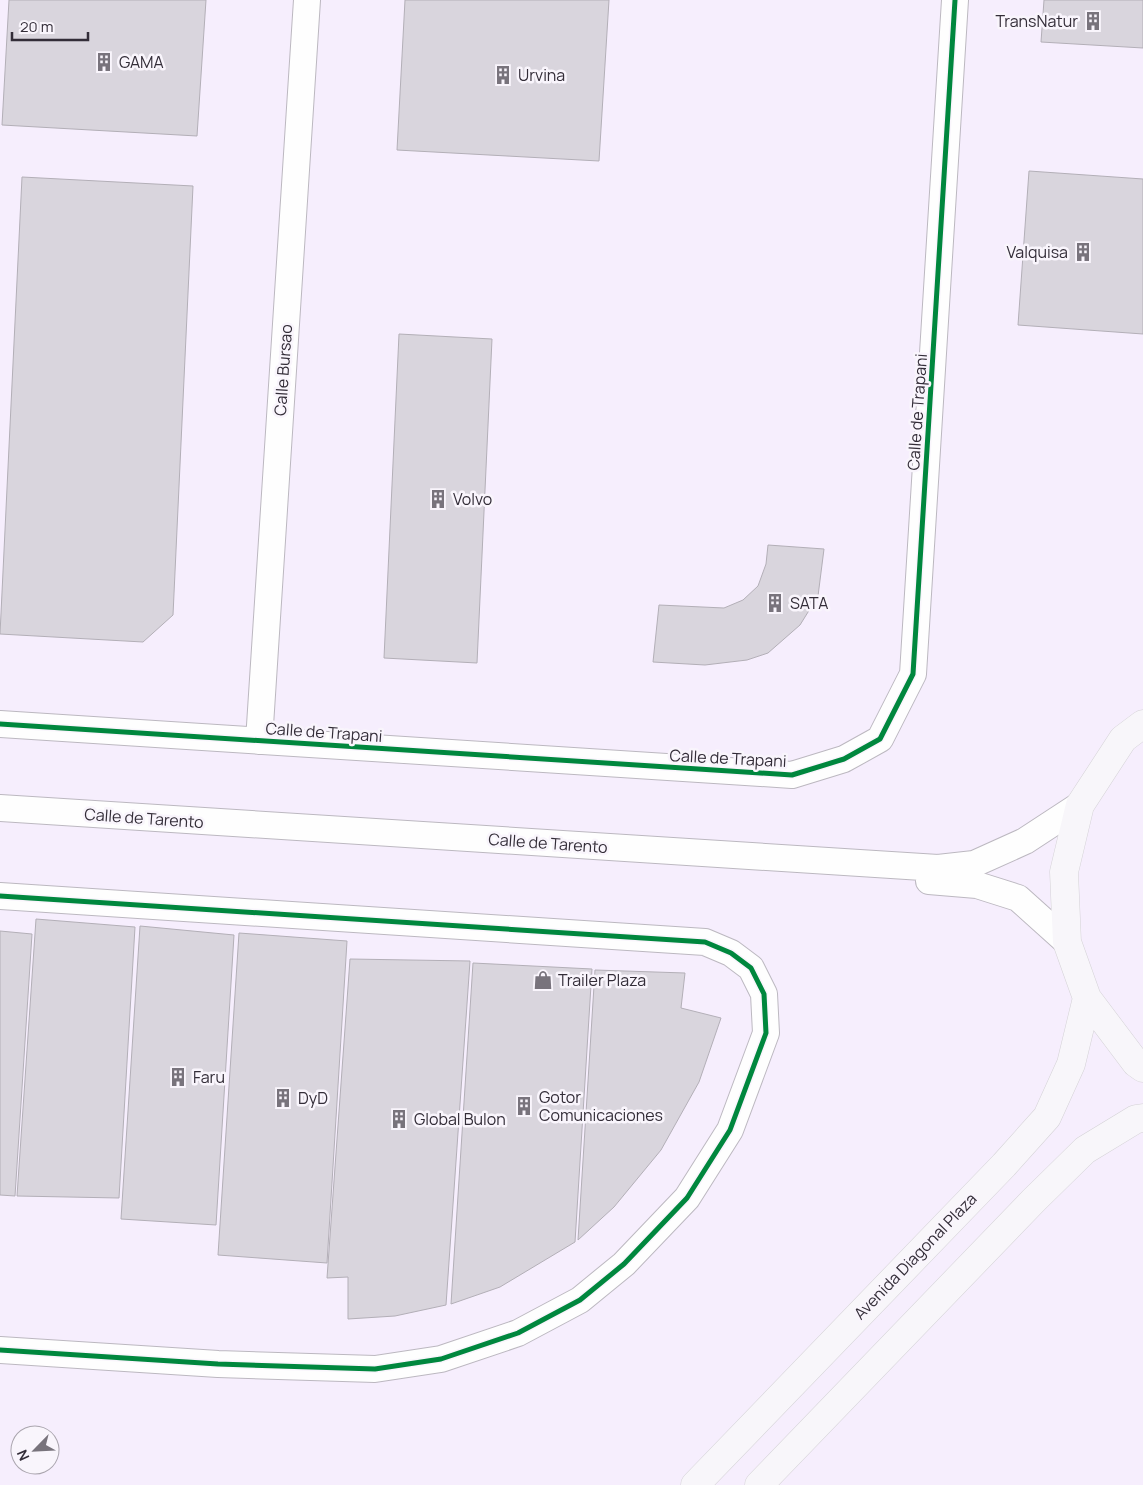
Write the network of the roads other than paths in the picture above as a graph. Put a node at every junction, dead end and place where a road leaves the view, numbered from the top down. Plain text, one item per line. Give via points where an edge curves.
1 (307, 0) edge
2 (955, 0) edge
3 (0, 724) edge
4 (1143, 724) edge
5 (259, 741) junction
6 (1080, 805) junction
7 (0, 808) edge
8 (0, 821) edge
9 (0, 896) edge
10 (0, 911) edge
11 (1067, 942) junction
12 (1087, 998) junction
13 (1143, 1068) edge
14 (1143, 1118) edge
15 (0, 1335) edge
16 (0, 1350) edge
17 (695, 1485) edge
18 (758, 1485) edge

1 - 5 street, Calle Bursao
2 - 5 street, Calle de Trapani via 913,674 880,739 844,759 792,775
3 - 5 street, Calle de Trapani
4 - 6 main road via 1123,739
6 - 7 street, Calle de Tarento via 1025,841 974,864 938,868
6 - 11 main road via 1064,872
8 - 11 street, Calle de Tarento via 977,885 1018,898
9 - 16 street via 705,942 731,953 751,968 764,994 766,1033 730,1130 687,1198 624,1264 580,1300 518,1333 441,1359 376,1369 218,1364
10 - 15 street via 704,955 725,964 741,977 750,999 749,1028 716,1126 676,1190 616,1255 573,1288 512,1321 436,1348 374,1357
11 - 12 main road
12 - 13 main road
12 - 17 main road, Avenida Diagonal Plaza via 1071,1064 1047,1116
14 - 18 main road via 1136,1119 1086,1150

